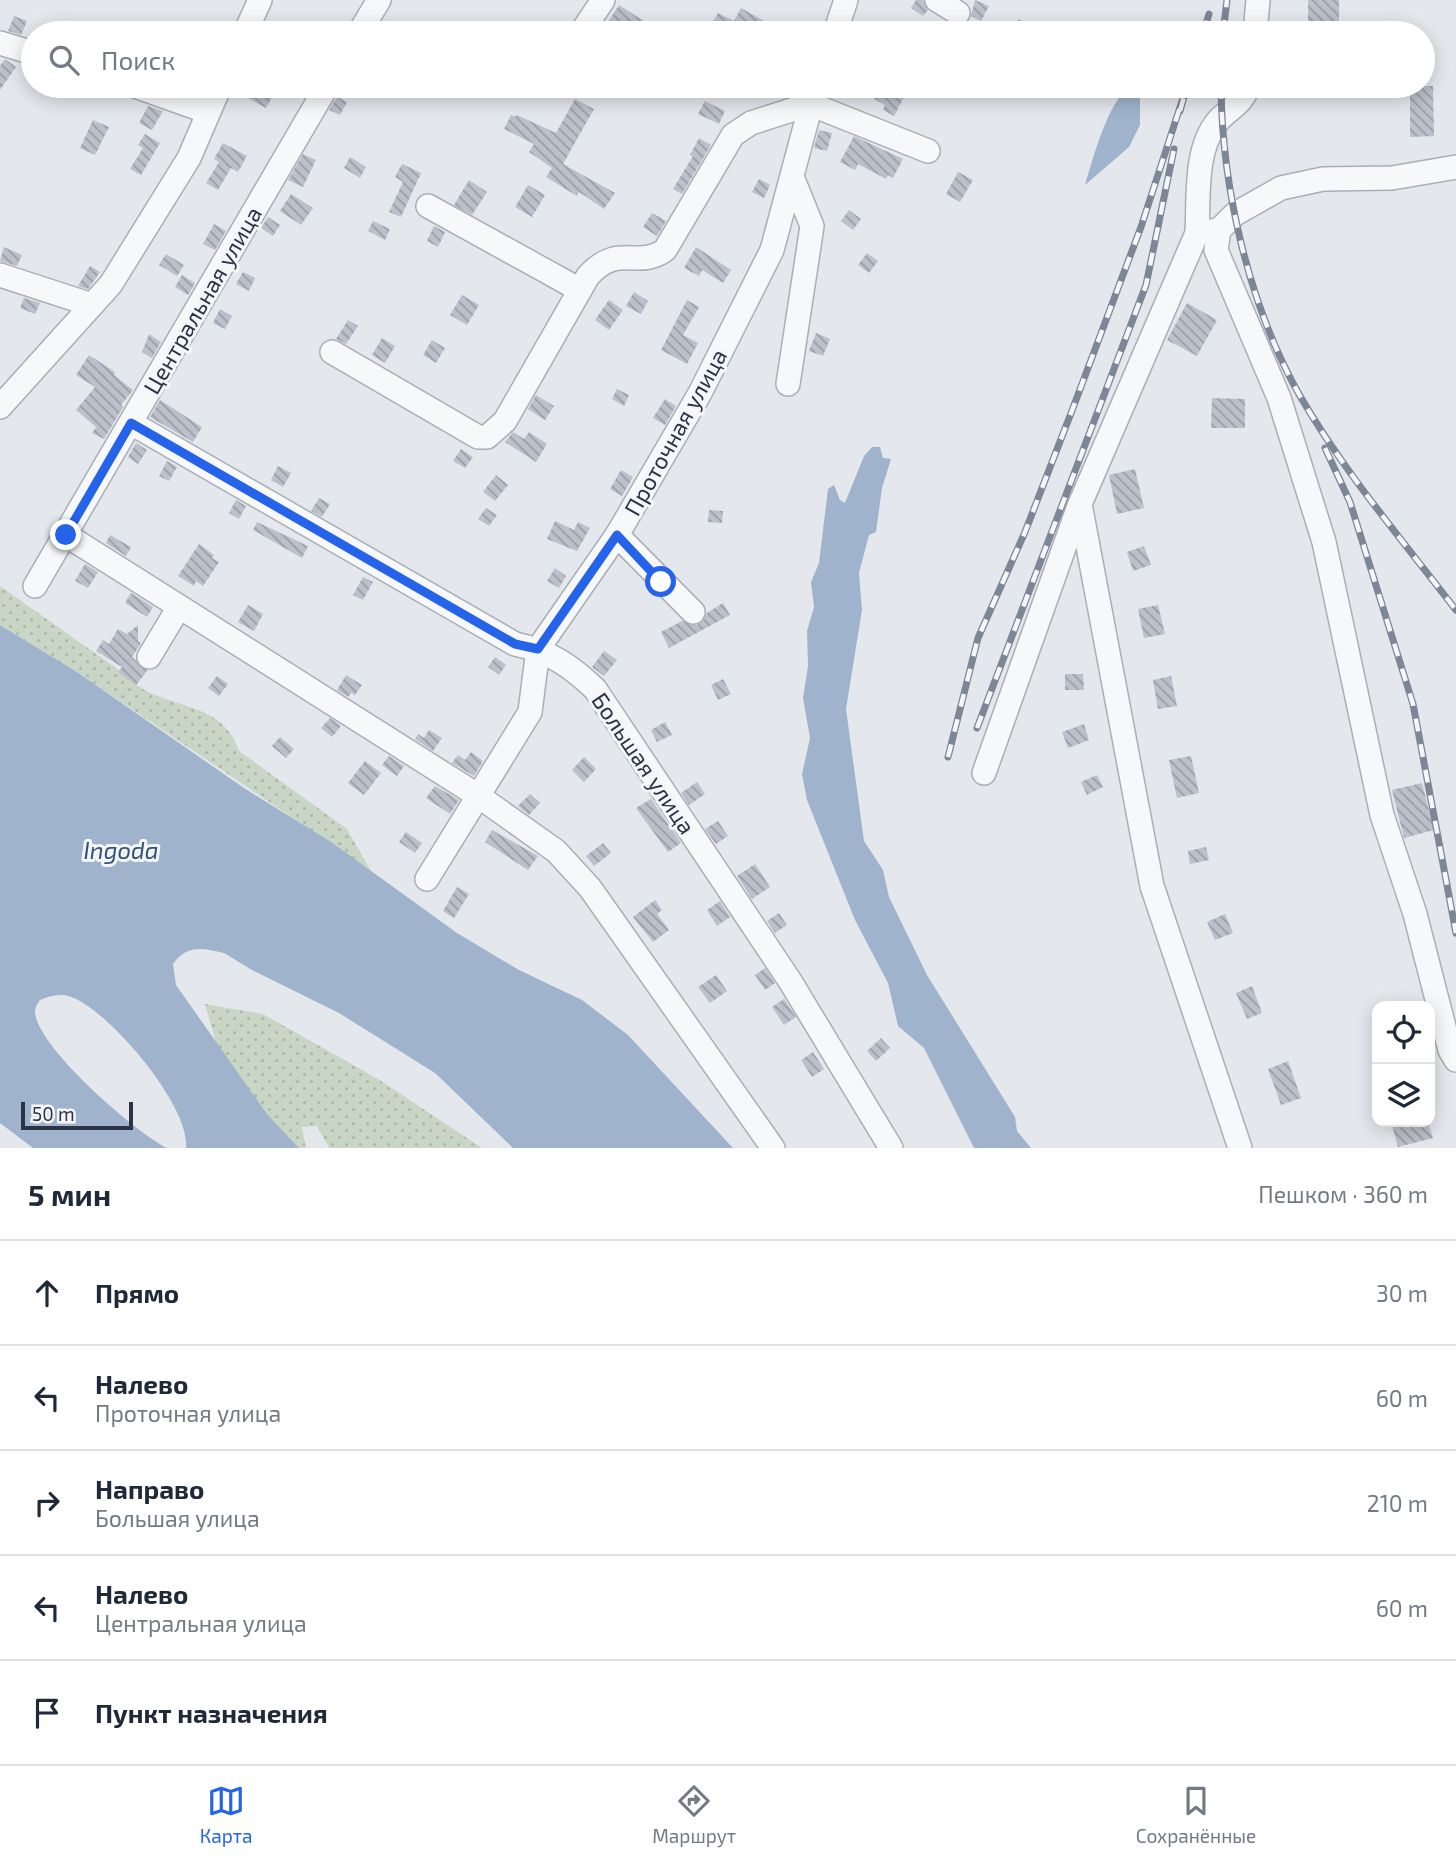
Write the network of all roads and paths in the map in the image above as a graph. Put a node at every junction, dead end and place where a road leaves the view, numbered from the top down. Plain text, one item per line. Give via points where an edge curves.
1 (260, 0) edge
2 (379, 0) edge
3 (603, 0) edge
4 (846, 0) edge
5 (937, 0) edge
6 (1258, 0) edge
7 (958, 13) dead end
8 (250, 21) edge
9 (366, 21) edge
10 (590, 21) edge
11 (839, 21) edge
12 (1256, 21) edge
13 (0, 43) edge
14 (21, 49) edge
15 (169, 98) edge
16 (214, 98) edge
17 (320, 98) edge
18 (806, 98) edge
19 (812, 98) edge
20 (819, 98) edge
21 (1242, 98) edge
22 (208, 112) junction
23 (928, 150) dead end
24 (1456, 167) edge
25 (793, 179) junction
26 (428, 206) dead end
27 (1208, 232) junction
28 (0, 275) edge
29 (580, 290) junction
30 (92, 305) junction
31 (332, 352) dead end
32 (788, 384) dead end
33 (0, 407) edge
34 (131, 423) junction
35 (1080, 504) junction
36 (66, 535) junction
37 (617, 535) junction
38 (34, 586) dead end
39 (179, 607) junction
40 (693, 612) dead end
41 (538, 649) junction
42 (149, 657) dead end
43 (984, 773) dead end
44 (477, 795) junction
45 (427, 879) dead end
46 (1456, 1060) edge
47 (773, 1148) edge
48 (891, 1148) edge
49 (1240, 1148) edge

1 - 8 street
2 - 9 street
3 - 10 street
4 - 11 street
5 - 7 street
6 - 12 street
13 - 14 street
15 - 22 street
16 - 22 street
17 - 34 street, Центральная улица
18 - 29 street via 733,135 664,250 654,257 615,256 601,262
19 - 25 street, Проточная улица
20 - 23 street
21 - 27 street via 1217,122 1204,149
22 - 30 street via 189,158 111,284
24 - 27 street via 1392,178 1322,179 1281,188
25 - 32 street via 811,226
25 - 37 street, Проточная улица via 772,250 700,393
26 - 29 street
27 - 35 street
27 - 46 street via 1279,398 1324,542 1382,815
28 - 30 street
29 - 31 street via 505,421 486,437 478,437
30 - 33 street
34 - 36 street, Центральная улица
34 - 41 street, Большая улица via 515,644
35 - 43 street
35 - 49 street via 1152,886
36 - 38 street, Центральная улица
36 - 39 street
37 - 40 street
37 - 41 street, Проточная улица
39 - 42 street
39 - 44 street
41 - 44 street, Проточная улица via 530,712
41 - 48 street, Большая улица via 570,666 595,689 790,981
44 - 45 street, Проточная улица
44 - 47 street via 556,851 590,888

